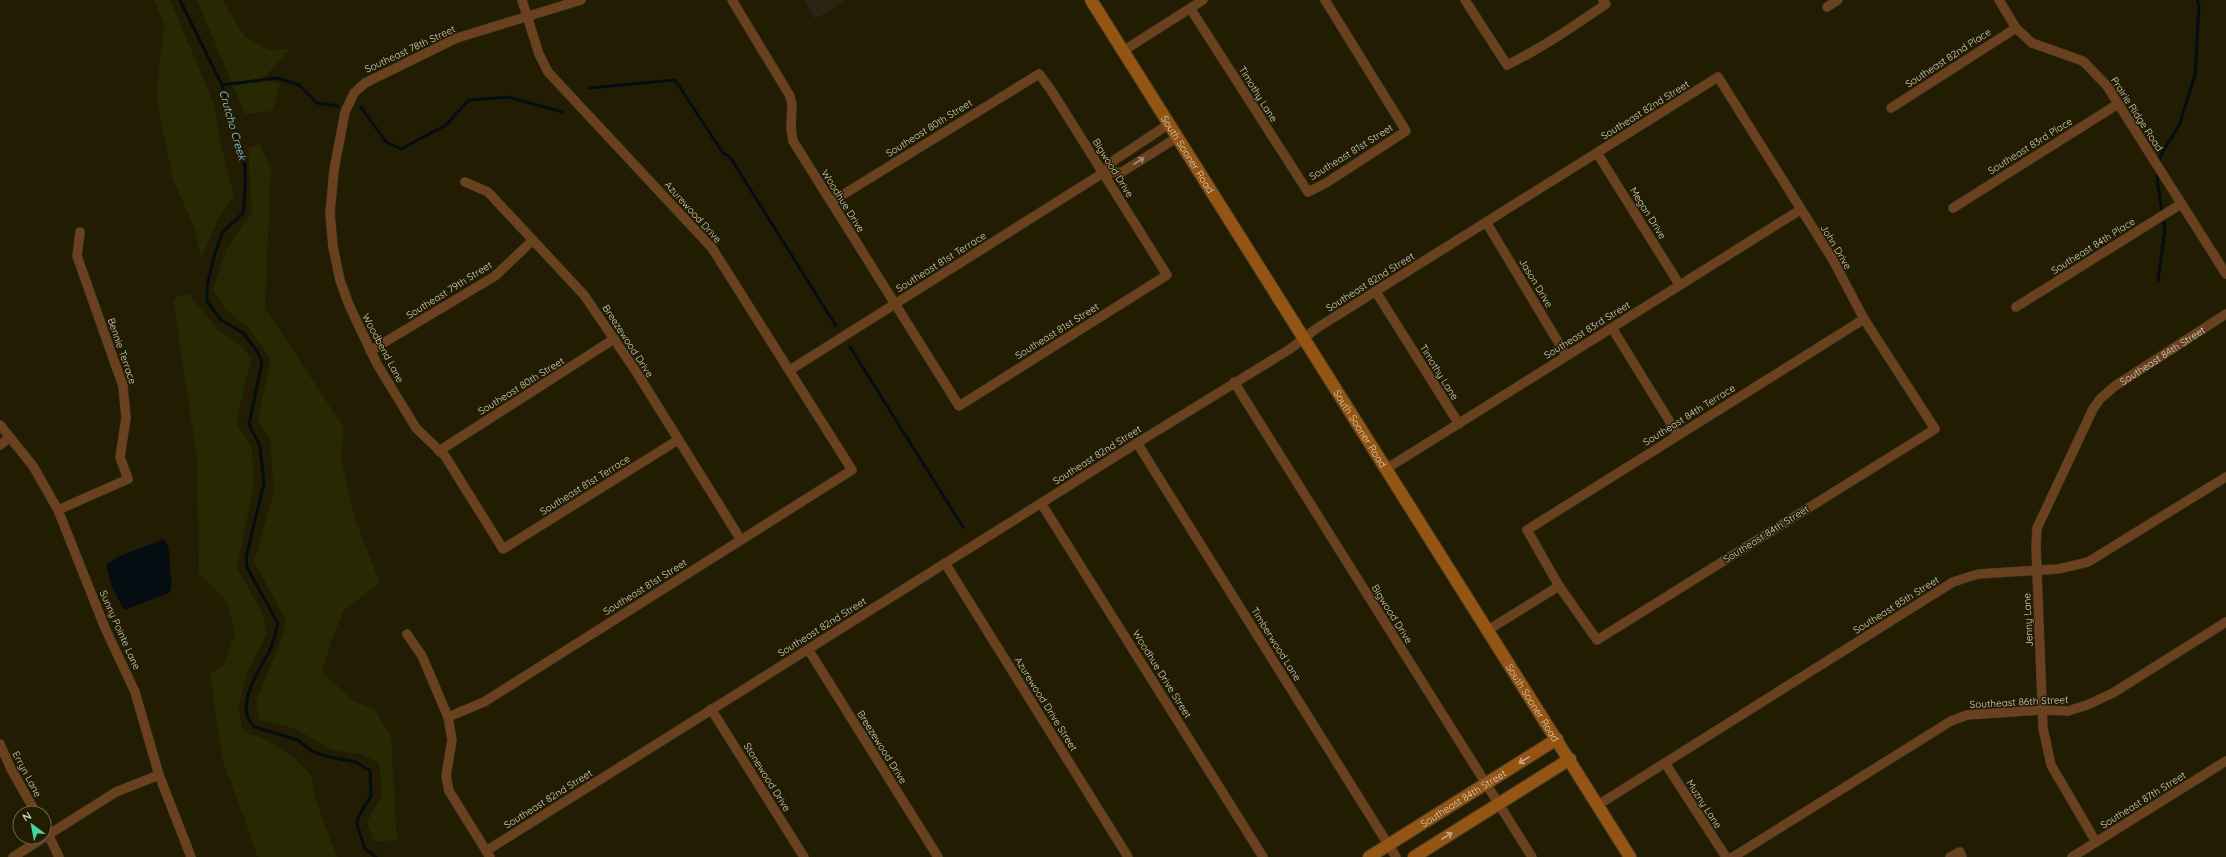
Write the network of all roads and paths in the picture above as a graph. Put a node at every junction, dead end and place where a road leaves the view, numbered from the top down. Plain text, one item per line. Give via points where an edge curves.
1 (522, 0) edge
2 (581, 0) edge
3 (732, 0) edge
4 (1091, 0) edge
5 (1203, 0) edge
6 (1325, 0) edge
7 (1464, 0) edge
8 (1838, 0) edge
9 (1999, 0) edge
10 (1605, 2) edge
11 (1827, 7) dead end
12 (1190, 8) junction
13 (527, 16) junction
14 (2016, 28) junction
15 (1123, 51) junction
16 (1039, 74) joint
17 (1718, 77) joint
18 (2118, 104) junction
19 (1891, 108) dead end
20 (1169, 124) junction
21 (343, 125) joint
22 (1178, 137) junction
23 (1597, 152) junction
24 (1103, 173) junction
25 (465, 182) dead end
26 (1308, 192) joint
27 (831, 202) junction
28 (2181, 204) junction
29 (1954, 208) dead end
30 (1800, 210) junction
31 (1486, 222) junction
32 (80, 232) dead end
33 (533, 240) junction
34 (2226, 274) edge
35 (1167, 276) joint
36 (1679, 284) junction
37 (1376, 292) junction
38 (895, 304) junction
39 (2016, 307) dead end
40 (2226, 314) edge
41 (1864, 319) junction
42 (1612, 328) junction
43 (614, 339) junction
44 (1304, 339) junction
45 (370, 351) junction
46 (1566, 355) junction
47 (790, 370) junction
48 (1234, 382) junction
49 (2100, 399) joint
50 (959, 406) joint
51 (1459, 424) junction
52 (0, 425) edge
53 (1935, 429) joint
54 (1678, 435) junction
55 (9, 438) junction
56 (678, 440) junction
57 (1137, 443) junction
58 (0, 445) edge
59 (439, 451) junction
60 (1386, 469) junction
61 (852, 470) joint
62 (2226, 477) edge
63 (1041, 503) junction
64 (58, 510) junction
65 (741, 540) junction
66 (503, 549) joint
67 (945, 563) junction
68 (2036, 571) junction
69 (1559, 586) junction
70 (2226, 622) edge
71 (1488, 630) junction
72 (407, 634) dead end
73 (808, 649) junction
74 (711, 709) junction
75 (2042, 710) junction
76 (448, 717) junction
77 (1557, 739) junction
78 (0, 744) edge
79 (1570, 759) junction
80 (2226, 761) edge
81 (1664, 763) junction
82 (159, 775) junction
83 (1486, 784) junction
84 (1498, 804) junction
85 (31, 805) edge
86 (1598, 805) junction
87 (52, 832) edge
88 (52, 841) edge
89 (2096, 842) junction
90 (32, 845) edge
91 (1389, 845) junction
92 (488, 854) edge
93 (1961, 855) edge
94 (13, 857) edge
95 (59, 857) edge
96 (191, 857) edge
97 (804, 857) edge
98 (938, 857) edge
99 (1128, 857) edge
100 (1262, 857) edge
101 (1369, 857) edge
102 (1396, 857) edge
103 (1414, 857) edge
104 (1532, 857) edge
105 (1630, 857) edge
106 (1726, 857) edge
107 (1733, 857) edge
108 (1950, 857) edge
109 (2072, 857) edge

1 - 13 street, Azurewood Drive
2 - 13 street, Southeast 78th Street
3 - 27 street, Woodhue Drive via 790,96 790,128 793,141
4 - 15 main road, South Sooner Road
5 - 12 street
6 - 26 street, Southeast 81st Street via 1406,131
7 - 10 street via 1507,65 1525,56
8 - 11 street
9 - 14 street, Prairie Ridge Road
12 - 15 street
12 - 26 street, Timothy Lane
13 - 21 street, Southeast 78th Street via 445,43 374,77 354,94 345,112
13 - 47 street, Azurewood Drive via 539,54 548,72 712,248
14 - 18 street, Prairie Ridge Road via 2032,43 2083,61 2107,86
14 - 19 street, Southeast 82nd Place
15 - 20 main road, South Sooner Road
16 - 24 street, Bigwood Drive
16 - 27 street, Southeast 80th Street
17 - 23 street, Southeast 82nd Street
17 - 30 street, John Drive
18 - 28 street, Prairie Ridge Road
18 - 29 street, Southeast 83rd Place
20 - 22 main road, South Sooner Road
20 - 24 street, Southeast 81st Terrace via 1113,161
21 - 45 street, Woodbend Lane via 331,194 333,247 349,305
24 -> 22 street, Southeast 81st Terrace via 1122,172
22 - 44 main road, South Sooner Road
23 - 31 street, Southeast 82nd Street
23 - 36 street, Megan Drive
24 - 35 street, Bigwood Drive
24 - 38 street, Southeast 81st Terrace
25 - 33 street, Breezewood Drive via 488,192
27 - 38 street, Woodhue Drive
28 - 34 street, Prairie Ridge Road
28 - 39 street, Southeast 84th Place
30 - 36 street, Southeast 83rd Street
30 - 41 street, John Drive via 1833,260
31 - 37 street, Southeast 82nd Street
31 - 46 street, Jason Drive
32 - 64 street, Bennie Terrace via 77,256 123,386 126,418 120,457 128,479
33 - 43 street, Breezewood Drive via 584,295
33 - 45 street, Southeast 79th Street via 495,276
35 - 50 street, Southeast 81st Street
36 - 42 street, Southeast 83rd Street
37 - 44 street, Southeast 82nd Street
37 - 51 street, Timothy Lane
38 - 47 street, Southeast 81st Terrace
38 - 50 street, Woodhue Drive
40 - 49 street, Southeast 84th Street via 2115,386
41 - 53 street, John Drive
41 - 54 street, Southeast 84th Terrace
42 - 46 street, Southeast 83rd Street
42 - 54 street
43 - 56 street, Breezewood Drive
43 - 59 street, Southeast 80th Street
44 - 48 street, Southeast 82nd Street
44 - 60 main road, South Sooner Road
45 - 59 street, Woodbend Lane via 416,428
46 - 51 street, Southeast 83rd Street
47 - 61 street, Azurewood Drive
48 - 57 street, Southeast 82nd Street
48 - 83 street, Bigwood Drive
49 - 68 street, Jenny Lane via 2086,423 2037,528
51 - 60 street, Southeast 83rd Street
52 - 55 street, Sunny Pointe Lane
53 - 69 street, Southeast 84th Street via 1597,640
54 - 69 street, Southeast 84th Terrace via 1527,530
55 - 58 street
55 - 64 street, Sunny Pointe Lane via 33,466
56 - 65 street, Breezewood Drive
56 - 66 street, Southeast 81st Terrace
57 - 63 street, Southeast 82nd Street
57 - 91 street, Timberwood Lane
59 - 66 street, Woodbend Lane via 452,466
60 - 71 main road, South Sooner Road
61 - 65 street, Southeast 81st Street
62 - 68 street, Southeast 85th Street via 2088,562
63 - 67 street, Southeast 82nd Street
63 - 100 street, Woodhue Drive Street
64 - 82 street, Sunny Pointe Lane via 105,628 135,692
65 - 76 street, Southeast 81st Street via 484,702
67 - 73 street, Southeast 82nd Street
67 - 99 street, Azurewood Drive Street
68 - 75 street, Jenny Lane
68 - 81 street, Southeast 85th Street via 1978,574 1952,582
69 - 71 street
70 - 75 street, Southeast 86th Street via 2097,702 2068,711
71 - 77 main road, South Sooner Road
72 - 76 street via 422,656
73 - 74 street, Southeast 82nd Street
73 - 98 street, Breezewood Drive
74 - 92 street, Southeast 82nd Street
74 - 97 street, Stonewood Drive
75 - 89 street, Jenny Lane via 2042,728 2051,766
75 - 107 street, Southeast 86th Street via 1967,715 1951,721
76 - 92 street via 452,740 447,784
77 - 79 main road, South Sooner Road
77 -> 83 main road, Southeast 84th Street
78 - 85 street, Erryn Lane
79 - 84 main road
79 - 86 main road, South Sooner Road
80 - 89 street, Southeast 87th Street
81 - 86 street, Southeast 85th Street
81 - 106 street, Muzny Lane
82 - 87 street via 116,792
82 - 96 street, Sunny Pointe Lane
83 - 84 street, Bigwood Drive
83 - 91 main road, Southeast 84th Street
103 -> 84 main road
84 - 104 street, Bigwood Drive
86 - 105 main road, South Sooner Road
88 - 95 street
89 - 109 street, Southeast 87th Street
90 - 94 street
91 - 101 main road, Southeast 84th Street
91 - 102 street, Timberwood Lane
93 - 108 street

